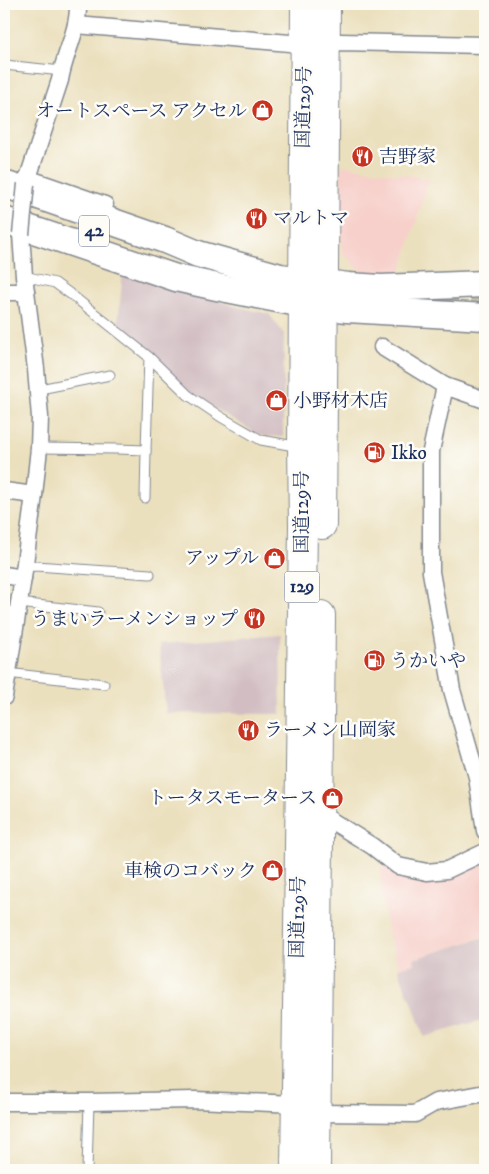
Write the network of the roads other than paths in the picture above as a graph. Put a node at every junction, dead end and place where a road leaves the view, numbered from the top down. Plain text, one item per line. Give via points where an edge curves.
1 (78, 4) edge
2 (305, 4) edge
3 (326, 4) edge
4 (76, 25) junction
5 (315, 42) junction
6 (485, 45) edge
7 (4, 65) edge
8 (62, 72) junction
9 (19, 182) edge
10 (4, 201) edge
11 (13, 227) edge
12 (184, 262) dead end
13 (25, 284) junction
14 (485, 284) edge
15 (4, 292) edge
16 (313, 293) junction
17 (485, 317) edge
18 (382, 347) dead end
19 (149, 357) junction
20 (110, 375) dead end
21 (445, 386) junction
22 (38, 392) junction
23 (485, 400) edge
24 (302, 445) junction
25 (39, 448) junction
26 (146, 450) junction
27 (4, 491) edge
28 (34, 494) junction
29 (146, 498) dead end
30 (24, 573) junction
31 (150, 574) dead end
32 (4, 575) edge
33 (19, 603) junction
34 (98, 612) dead end
35 (6, 669) edge
36 (104, 684) dead end
37 (4, 697) edge
38 (320, 816) junction
39 (485, 831) edge
40 (485, 852) edge
41 (485, 1093) edge
42 (4, 1102) edge
43 (90, 1102) junction
44 (306, 1109) junction
45 (87, 1170) edge
46 (295, 1170) edge
47 (316, 1170) edge

1 - 4 street
2 - 5 highway, 国道129号 / 129
3 - 5 highway, 国道129号 / 129
4 - 5 street via 290,43
4 - 8 street
5 - 6 street
5 - 16 highway, 国道129号 / 129
7 - 8 lane
8 - 9 street
9 - 11 street, bridge
9 - 16 main road via 198,254 280,277
10 - 12 main road, 42
11 - 13 street
11 - 16 main road via 176,278 217,287
13 - 15 street
13 - 19 lane via 55,283
13 - 22 street
14 - 16 main road via 348,286
16 - 17 main road via 362,310
16 - 24 highway, 国道129号 / 129
16 - 38 highway, 国道129号 / 129
18 - 21 street
19 - 24 lane via 188,395 260,440
19 - 26 lane
20 - 22 lane
21 - 23 street
21 - 39 street via 431,451 431,572 452,690 477,777
22 - 25 street
24 - 44 highway, 国道129号 / 129
25 - 26 lane
25 - 28 street
26 - 29 lane
27 - 28 street
28 - 30 street
30 - 31 lane via 36,566
30 - 32 street
30 - 33 street
33 - 34 lane
33 - 35 street
35 - 36 lane via 89,686
35 - 37 street
38 - 40 street via 372,846 398,866 428,872 447,870
38 - 44 highway, 国道129号 / 129
41 - 44 street via 436,1102 415,1114
42 - 43 street
43 - 44 street via 195,1100
43 - 45 lane
44 - 46 highway, 国道129号 / 129
44 - 47 highway, 国道129号 / 129

